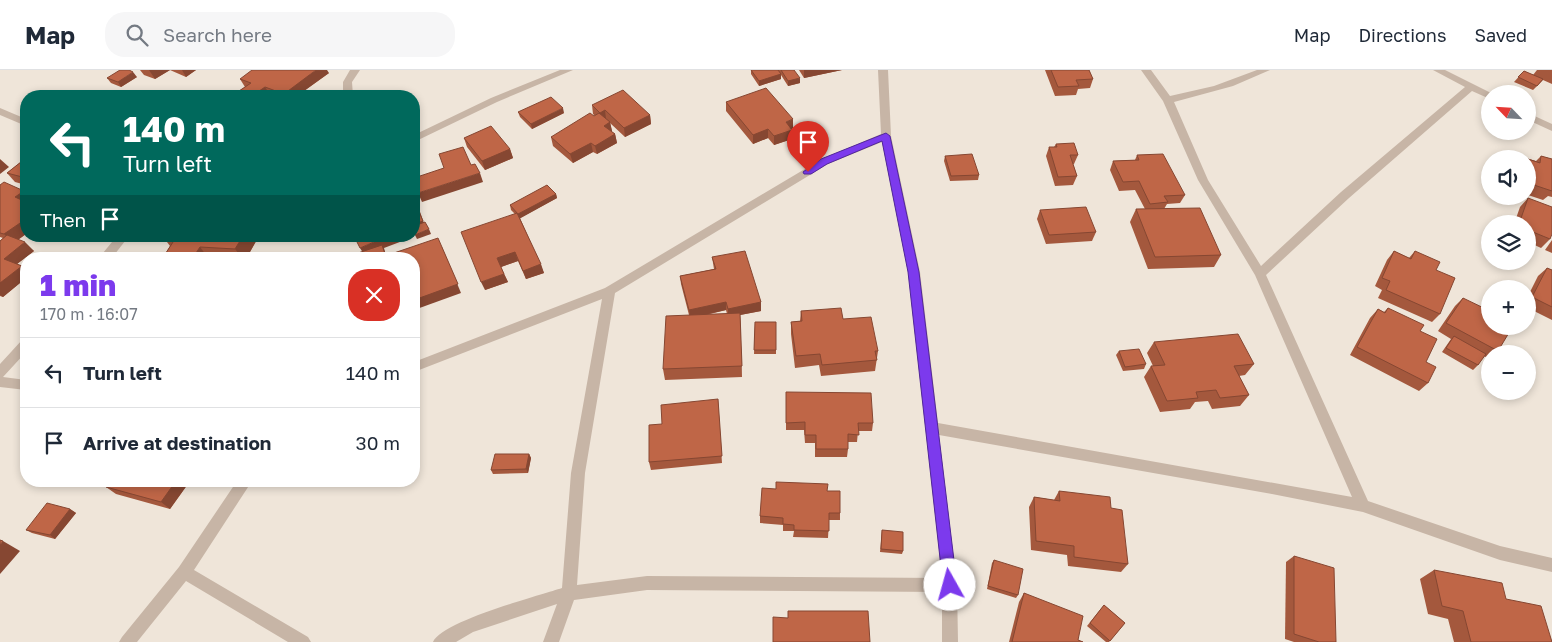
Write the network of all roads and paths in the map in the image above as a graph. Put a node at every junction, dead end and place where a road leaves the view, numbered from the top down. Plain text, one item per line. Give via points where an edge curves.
1 (355, 70) edge
2 (568, 70) edge
3 (883, 70) edge
4 (1146, 70) edge
5 (1265, 70) edge
6 (1438, 70) edge
7 (1471, 86) junction
8 (347, 90) edge
9 (1481, 91) edge
10 (1168, 100) junction
11 (0, 111) edge
12 (20, 119) edge
13 (1536, 120) edge
14 (1552, 128) edge
15 (420, 136) edge
16 (886, 136) junction
17 (119, 242) edge
18 (110, 252) edge
19 (1260, 274) junction
20 (609, 291) junction
21 (20, 351) edge
22 (420, 365) edge
23 (0, 373) edge
24 (0, 382) edge
25 (20, 384) edge
26 (932, 428) junction
27 (241, 487) edge
28 (1363, 506) junction
29 (1552, 565) edge
30 (184, 572) junction
31 (950, 585) junction
32 (568, 592) junction
33 (127, 642) edge
34 (303, 642) edge
35 (441, 642) edge
36 (551, 642) edge
37 (950, 642) edge

1 - 8 street via 350,75
2 - 15 street via 494,100
3 - 16 street
4 - 10 street
5 - 10 street via 1233,84
6 - 7 street
7 - 9 street
7 - 19 street
10 - 19 street via 1203,180
11 - 12 street
13 - 14 street
16 - 20 street via 824,162
16 - 26 street via 914,272
17 - 18 street
19 - 28 street
20 - 22 street
20 - 32 street via 578,473
21 - 23 street
24 - 25 street
26 - 28 street
26 - 31 street
27 - 30 street
28 - 29 street via 1500,553
30 - 33 street
30 - 34 street
31 - 32 street via 647,583
31 - 37 street
32 - 35 street via 469,626
32 - 36 street

